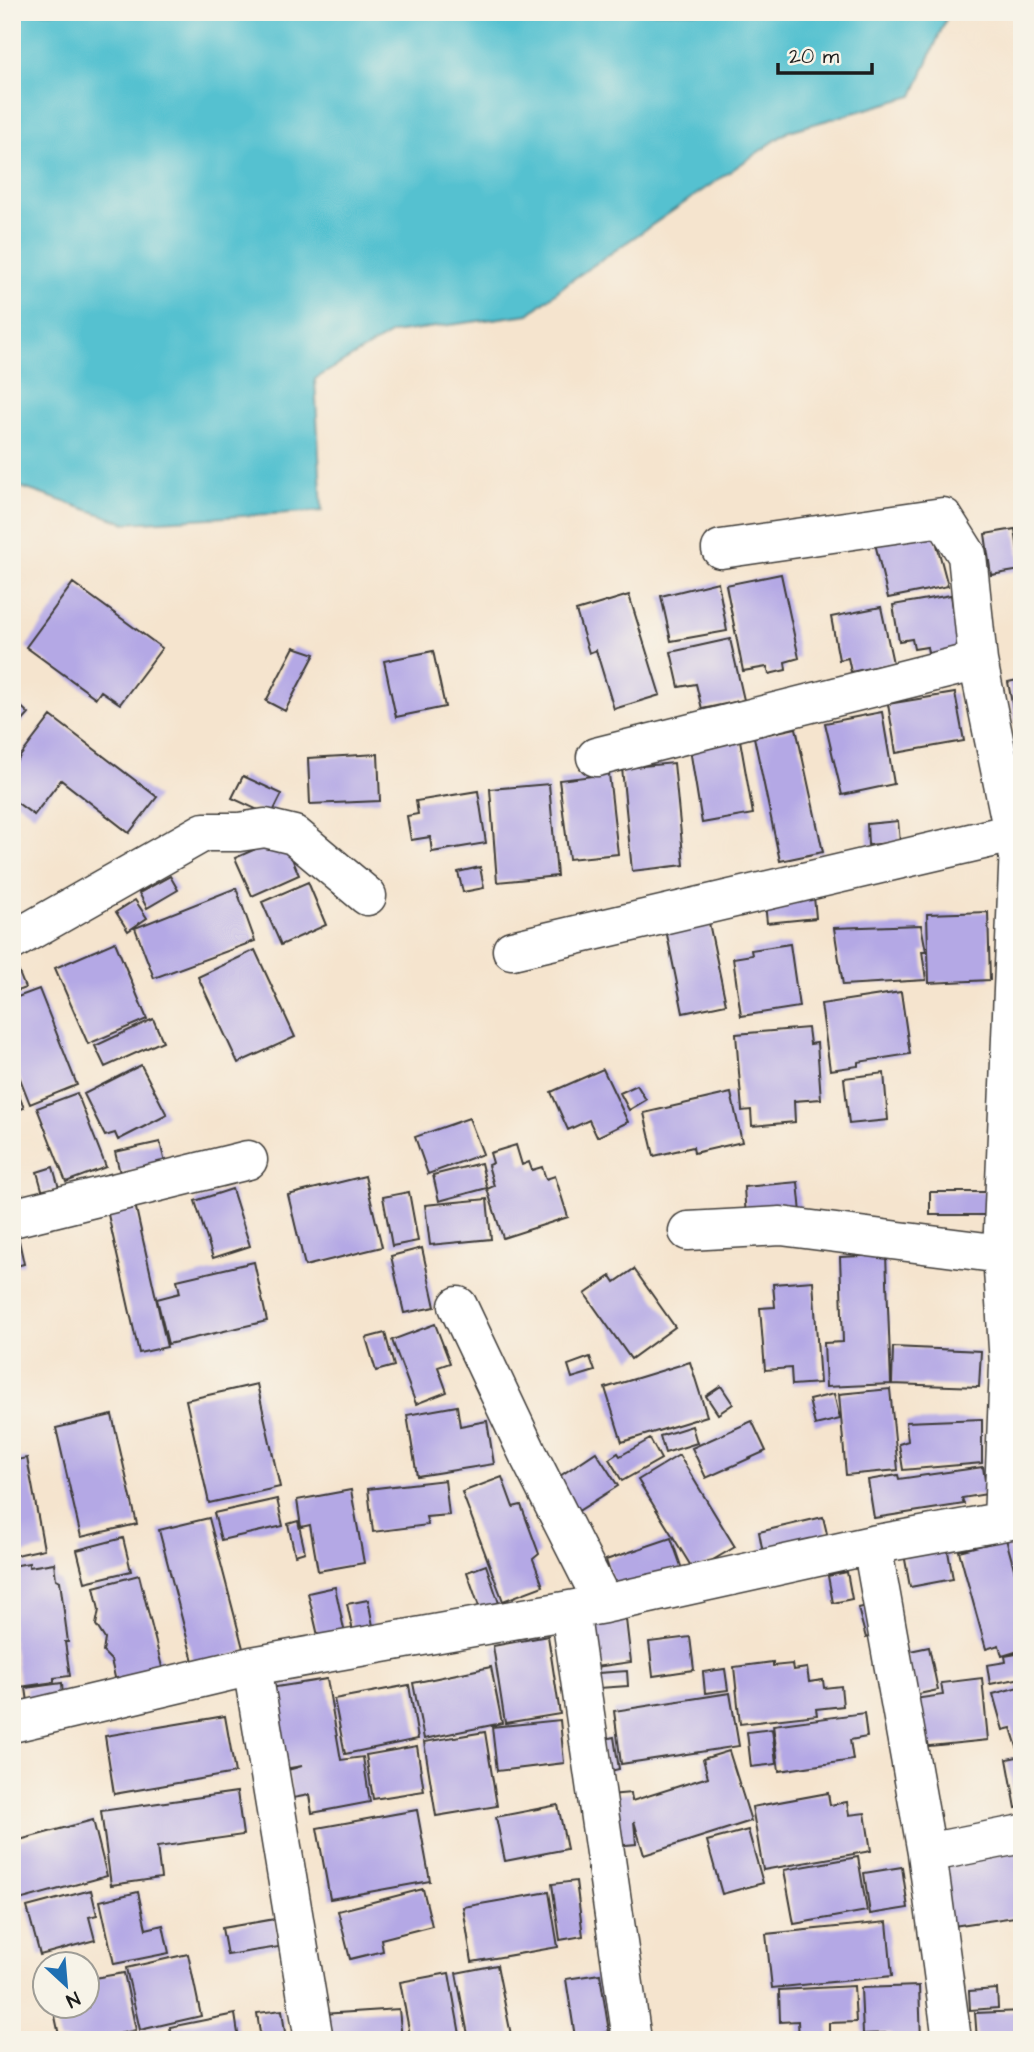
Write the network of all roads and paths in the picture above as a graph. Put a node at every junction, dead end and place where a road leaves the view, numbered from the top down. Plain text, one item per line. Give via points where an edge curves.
1 (721, 548) dead end
2 (978, 661) junction
3 (596, 757) dead end
4 (1013, 833) junction
5 (367, 896) dead end
6 (12, 941) edge
7 (512, 950) dead end
8 (248, 1160) dead end
9 (12, 1218) edge
10 (688, 1231) dead end
11 (1002, 1254) junction
12 (458, 1306) dead end
13 (1013, 1519) edge
14 (872, 1545) junction
15 (587, 1607) junction
16 (253, 1666) junction
17 (12, 1723) edge
18 (1022, 1834) edge
19 (927, 1853) junction
20 (314, 2040) edge
21 (632, 2040) edge
22 (953, 2040) edge

1 - 2 street via 943,517 967,555
2 - 3 street
2 - 4 street
4 - 7 street
4 - 11 street via 1013,842 1019,846
5 - 6 street via 294,835 265,828 204,832
8 - 9 street
10 - 11 street via 781,1226
11 - 13 street
12 - 15 street via 528,1454
13 - 14 street
14 - 15 street
14 - 19 street
15 - 16 street
15 - 21 street
16 - 17 street
16 - 20 street
18 - 19 street
19 - 22 street

